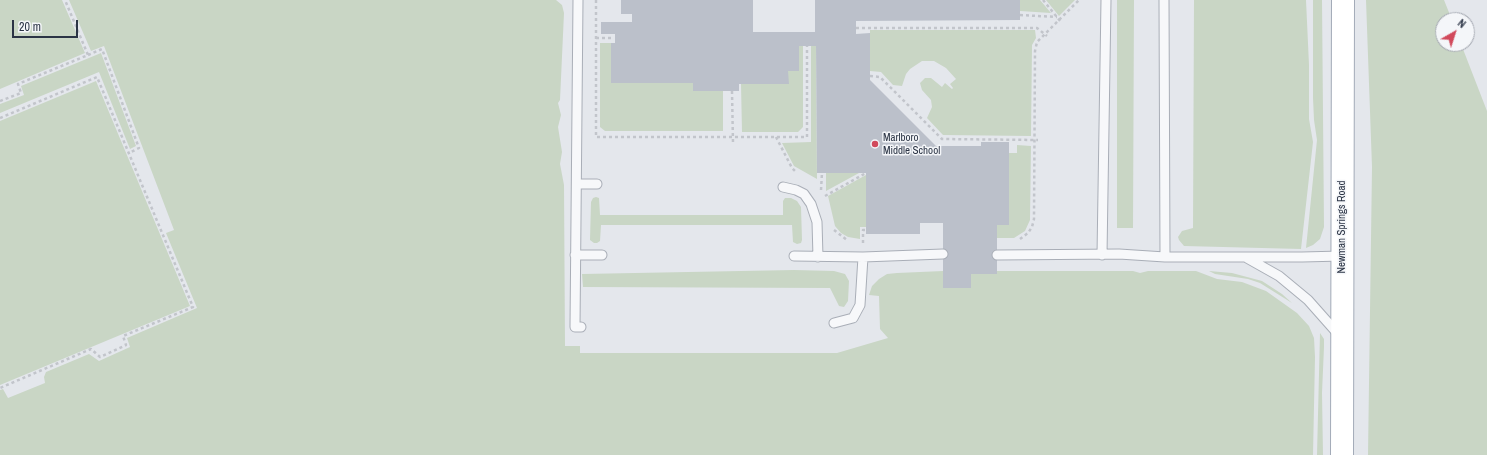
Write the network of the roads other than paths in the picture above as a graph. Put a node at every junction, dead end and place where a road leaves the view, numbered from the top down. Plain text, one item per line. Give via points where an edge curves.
1 (578, 0) edge
2 (1106, 0) edge
3 (1164, 0) edge
4 (1343, 0) edge
5 (577, 184) junction
6 (597, 184) dead end
7 (783, 187) dead end
8 (943, 254) dead end
9 (575, 255) junction
10 (602, 255) dead end
11 (997, 255) dead end
12 (1102, 255) junction
13 (794, 256) dead end
14 (1342, 256) junction
15 (818, 257) junction
16 (863, 257) junction
17 (1165, 257) junction
18 (1245, 257) junction
19 (834, 323) dead end
20 (581, 327) dead end
21 (1342, 339) junction
22 (1342, 455) edge

1 - 5 lane
2 - 12 lane
3 - 17 lane
4 - 14 main road, Newman Springs Road
5 - 6 lane
5 - 9 lane
7 - 15 lane via 804,194 811,204 817,222
8 - 16 lane
9 - 10 lane
9 - 20 lane via 575,327
11 - 12 lane
12 - 17 lane
13 - 15 lane
14 - 18 lane
14 - 21 main road, Newman Springs Road
15 - 16 lane
16 - 19 lane via 860,305 853,318
17 - 18 lane
18 - 21 lane via 1279,276 1308,300
21 - 22 main road, Newman Springs Road

